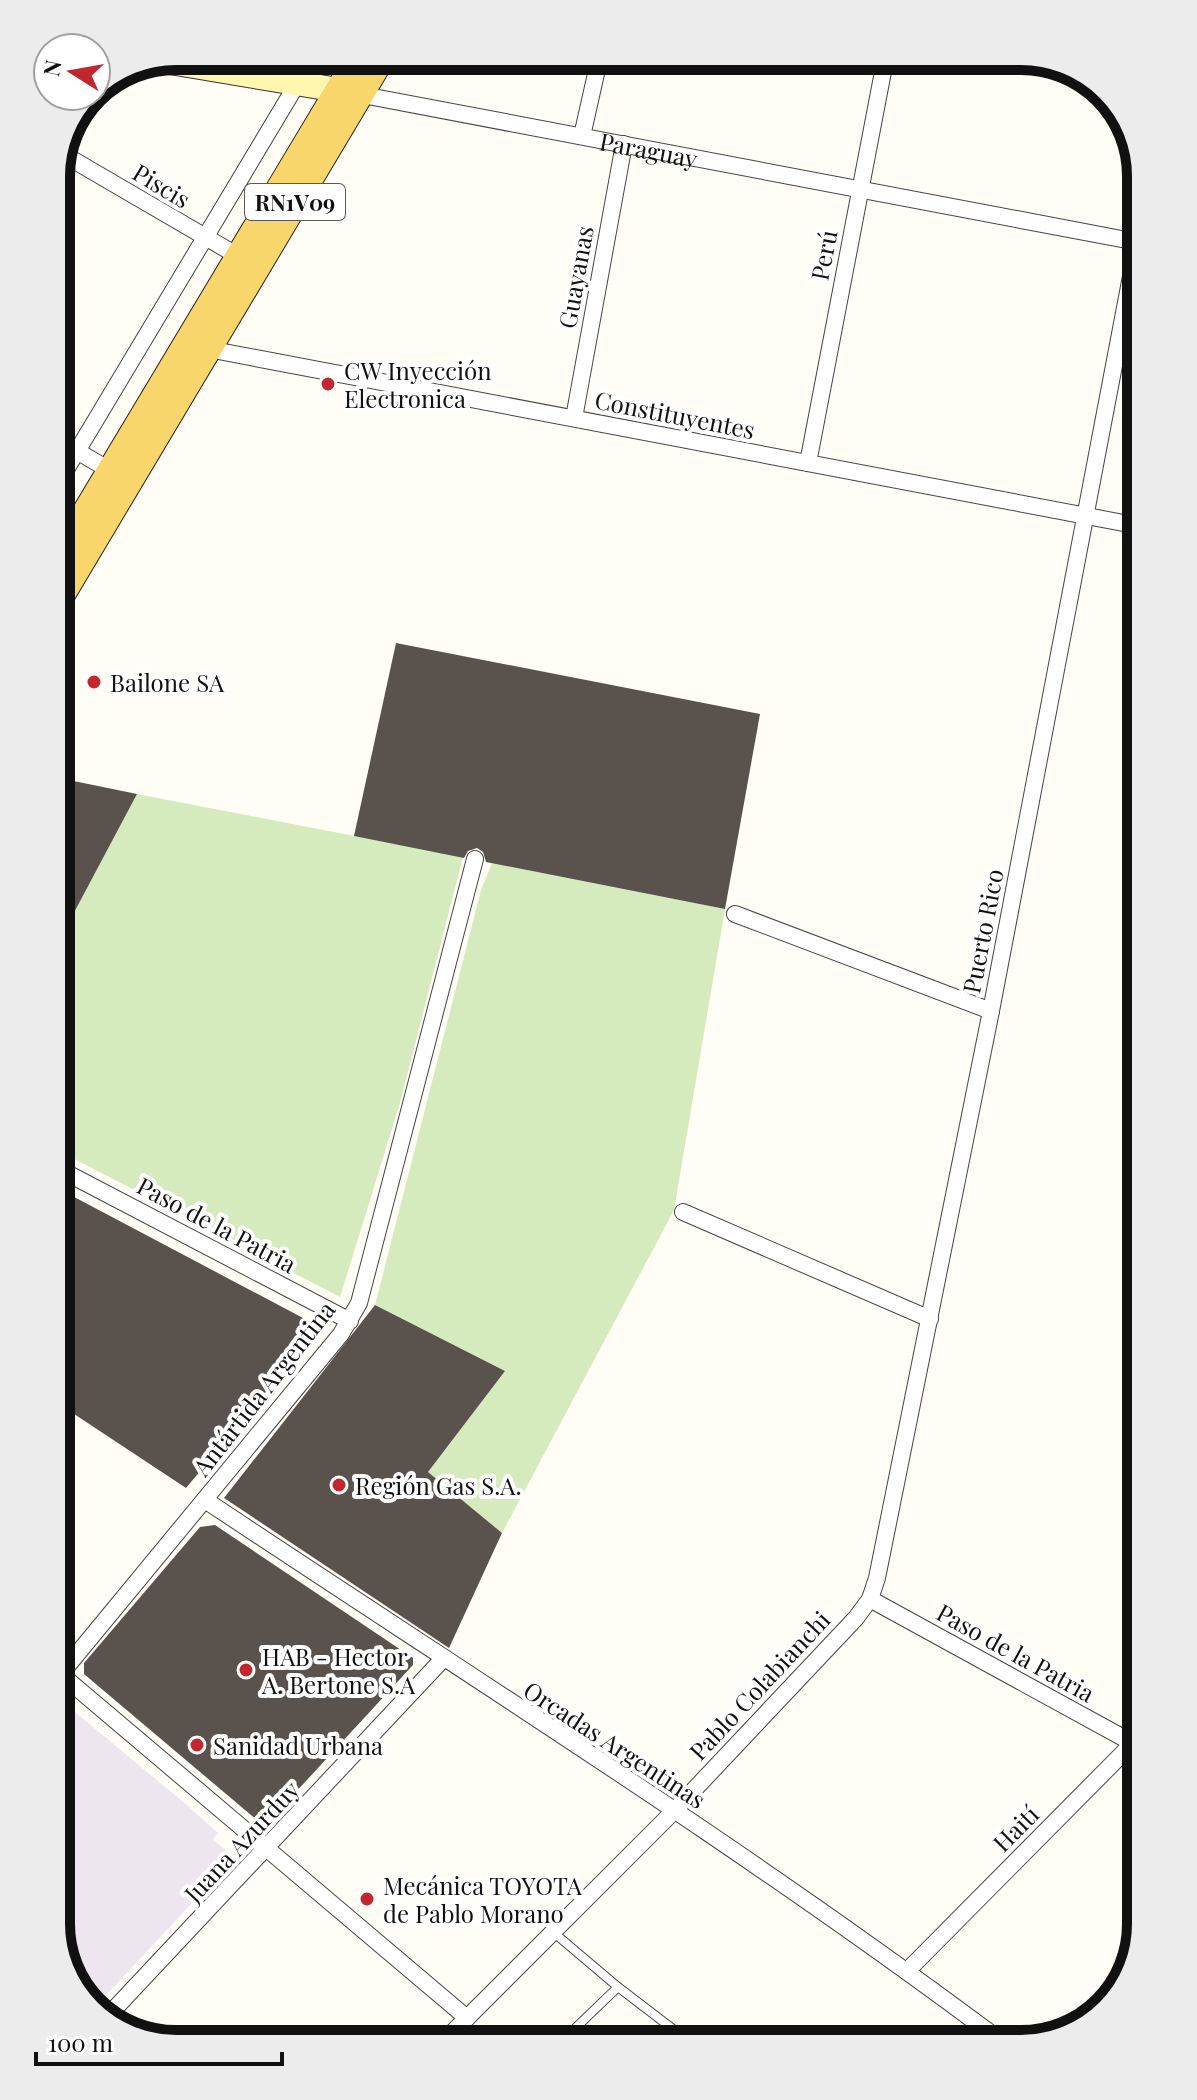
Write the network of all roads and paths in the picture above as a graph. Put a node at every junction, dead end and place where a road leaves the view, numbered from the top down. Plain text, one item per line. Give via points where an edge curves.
1 (216, 70) edge
2 (355, 70) edge
3 (370, 70) edge
4 (597, 70) edge
5 (883, 70) edge
6 (297, 84) junction
7 (349, 92) junction
8 (582, 136) junction
9 (624, 144) junction
10 (72, 159) edge
11 (861, 189) junction
12 (204, 238) junction
13 (1127, 240) edge
14 (238, 256) junction
15 (1127, 297) edge
16 (208, 349) junction
17 (574, 418) junction
18 (70, 447) edge
19 (77, 451) junction
20 (70, 463) edge
21 (808, 463) junction
22 (111, 471) junction
23 (1085, 516) junction
24 (1127, 524) edge
25 (70, 538) edge
26 (70, 581) edge
27 (475, 859) dead end
28 (735, 914) dead end
29 (991, 1011) junction
30 (70, 1175) edge
31 (683, 1212) dead end
32 (930, 1319) junction
33 (350, 1321) junction
34 (205, 1500) junction
35 (870, 1599) junction
36 (443, 1659) junction
37 (70, 1663) edge
38 (70, 1682) edge
39 (1127, 1740) edge
40 (1127, 1754) edge
41 (674, 1811) junction
42 (268, 1848) junction
43 (553, 1932) junction
44 (907, 1971) junction
45 (618, 1987) junction
46 (114, 2010) edge
47 (467, 2018) junction
48 (455, 2030) edge
49 (573, 2030) edge
50 (674, 2030) edge
51 (986, 2030) edge

1 - 6 main road, Paraguay
2 - 7 main road, RN1V09
3 - 7 main road, RN1V09
4 - 8 street
5 - 11 street, Perú
6 - 7 main road, Paraguay
6 - 12 street
7 - 8 street, Paraguay
7 - 14 main road, RN1V09
7 - 16 main road, RN1V09
8 - 9 street, Paraguay
9 - 11 street, Paraguay
9 - 17 street, Guayanas
10 - 12 street, Piscis
11 - 13 street, Paraguay
11 - 21 street, Perú
12 - 14 street, Piscis
12 - 19 street
14 - 22 main road, RN1V09
15 - 23 street, Puerto Rico
16 - 17 street, Constituyentes
16 - 26 main road, RN1V09
17 - 21 street, Constituyentes
18 - 19 street
19 - 20 street
19 - 22 street
21 - 23 street, Constituyentes
22 - 25 main road, RN1V09
23 - 24 street, Constituyentes
23 - 29 street, Puerto Rico
27 - 33 street, Antártida Argentina via 367,1283
28 - 29 street
29 - 32 street, Puerto Rico
30 - 33 street, Paso de la Patria
31 - 32 street
32 - 35 street, Puerto Rico
33 - 34 street, Antártida Argentina
34 - 36 street, Orcadas Argentinas
34 - 37 street, Antártida Argentina
35 - 39 street, Paso de la Patria
35 - 41 street, Pablo Colabianchi
36 - 41 street, Orcadas Argentinas
36 - 42 street, Juana Azurduy
38 - 42 street
40 - 44 street, Haití
41 - 43 street, Pablo Colabianchi
41 - 44 street, Orcadas Argentinas
42 - 46 street, Juana Azurduy
42 - 47 street
43 - 45 lane
43 - 47 street, Pablo Colabianchi
44 - 51 street, Orcadas Argentinas
45 - 49 lane
45 - 50 lane
47 - 48 street, Pablo Colabianchi

